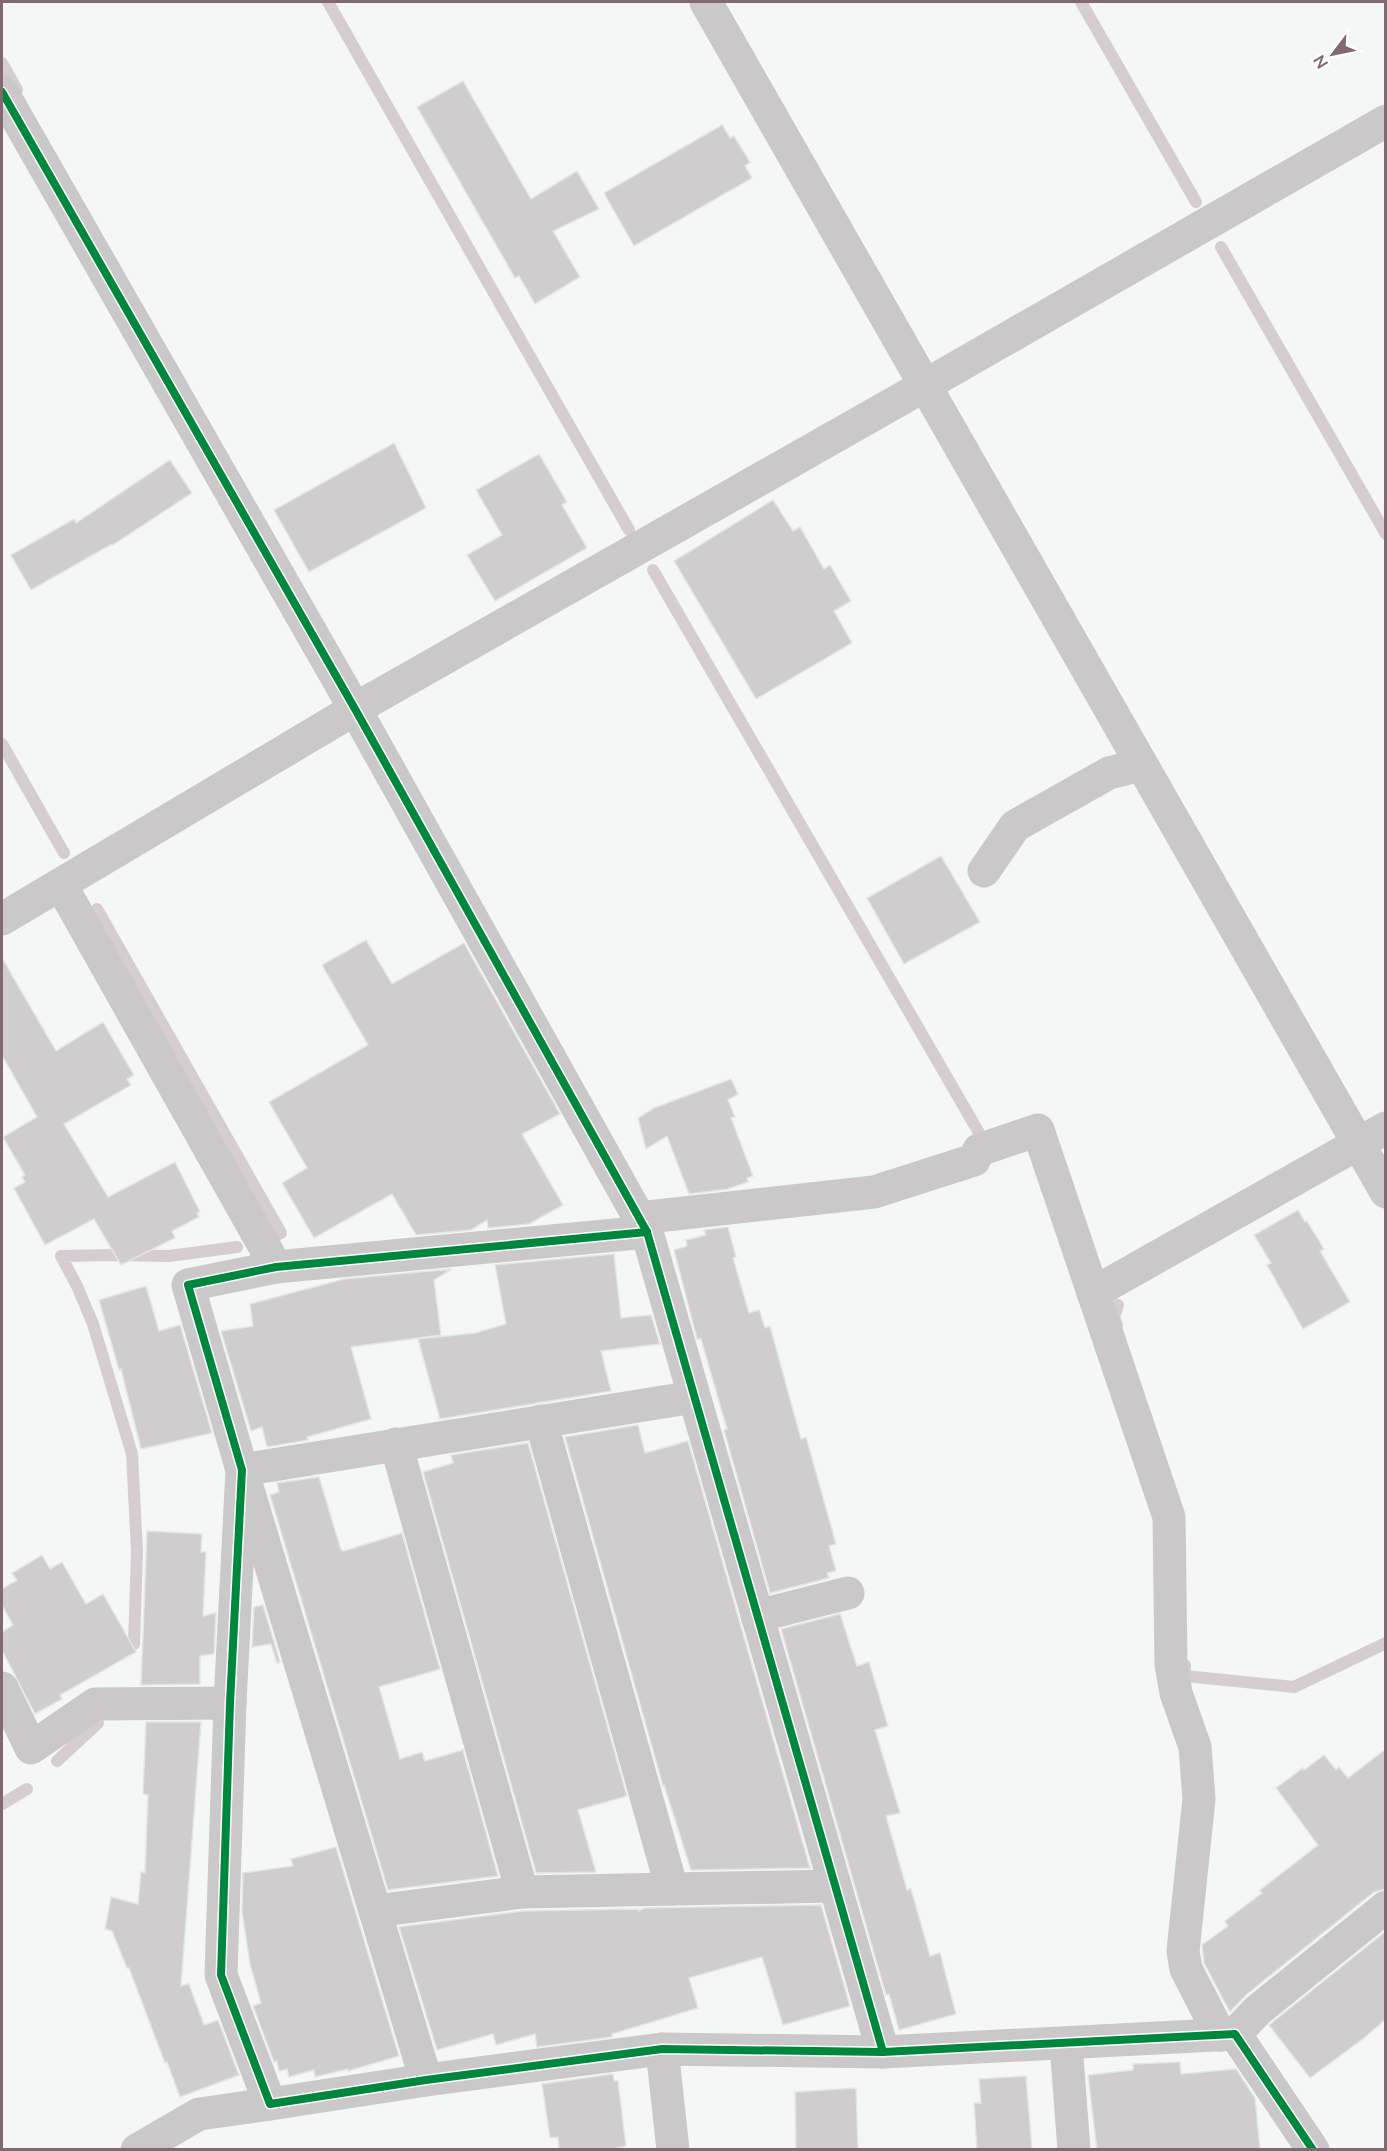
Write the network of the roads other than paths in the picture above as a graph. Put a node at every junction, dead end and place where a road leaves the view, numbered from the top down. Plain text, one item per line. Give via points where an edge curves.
1 (706, 2) edge
2 (2, 92) edge
3 (1386, 121) edge
4 (924, 386) junction
5 (355, 709) junction
6 (1140, 765) junction
7 (984, 871) dead end
8 (61, 885) junction
9 (2, 919) edge
10 (1386, 1128) edge
11 (1358, 1144) junction
12 (1386, 1192) edge
13 (643, 1225) junction
14 (276, 1267) junction
15 (1093, 1293) junction
16 (694, 1396) junction
17 (541, 1421) junction
18 (396, 1444) junction
19 (242, 1470) junction
20 (848, 1593) dead end
21 (758, 1616) junction
22 (2, 1688) edge
23 (230, 1703) junction
24 (835, 1886) junction
25 (672, 1889) junction
26 (522, 1892) junction
27 (1386, 1907) edge
28 (375, 1911) junction
29 (1227, 2035) junction
30 (1066, 2044) junction
31 (662, 2049) junction
32 (883, 2052) junction
33 (426, 2080) junction
34 (270, 2104) junction
35 (137, 2150) edge
36 (673, 2150) edge
37 (1074, 2150) edge
38 (1314, 2150) edge

1 - 4 street
2 - 5 street
3 - 4 street
4 - 5 street
4 - 6 street
5 - 8 street
5 - 13 street
6 - 7 street via 1109,773 1015,826
6 - 11 street
8 - 9 street
8 - 14 street
10 - 11 street
11 - 12 street
11 - 15 street
13 - 14 street
13 - 15 street via 874,1192 974,1160 979,1150 1038,1130
13 - 16 street
14 - 19 street via 188,1285
15 - 29 street via 1169,1517 1171,1664 1176,1693 1195,1747 1199,1799 1183,1951 1186,1970
16 - 17 street
16 - 21 street
17 - 18 street
17 - 25 street
18 - 19 street
18 - 26 street
19 - 23 street
19 - 28 street
20 - 21 street
21 - 24 street
22 - 23 street via 31,1748 94,1704
23 - 34 street via 221,1975
24 - 25 street
24 - 32 street
25 - 26 street
26 - 28 street
27 - 29 street
28 - 33 street
29 - 30 street
29 - 38 street
30 - 32 street
30 - 37 street
31 - 32 street
31 - 33 street
31 - 36 street
33 - 34 street
34 - 35 street via 199,2114

